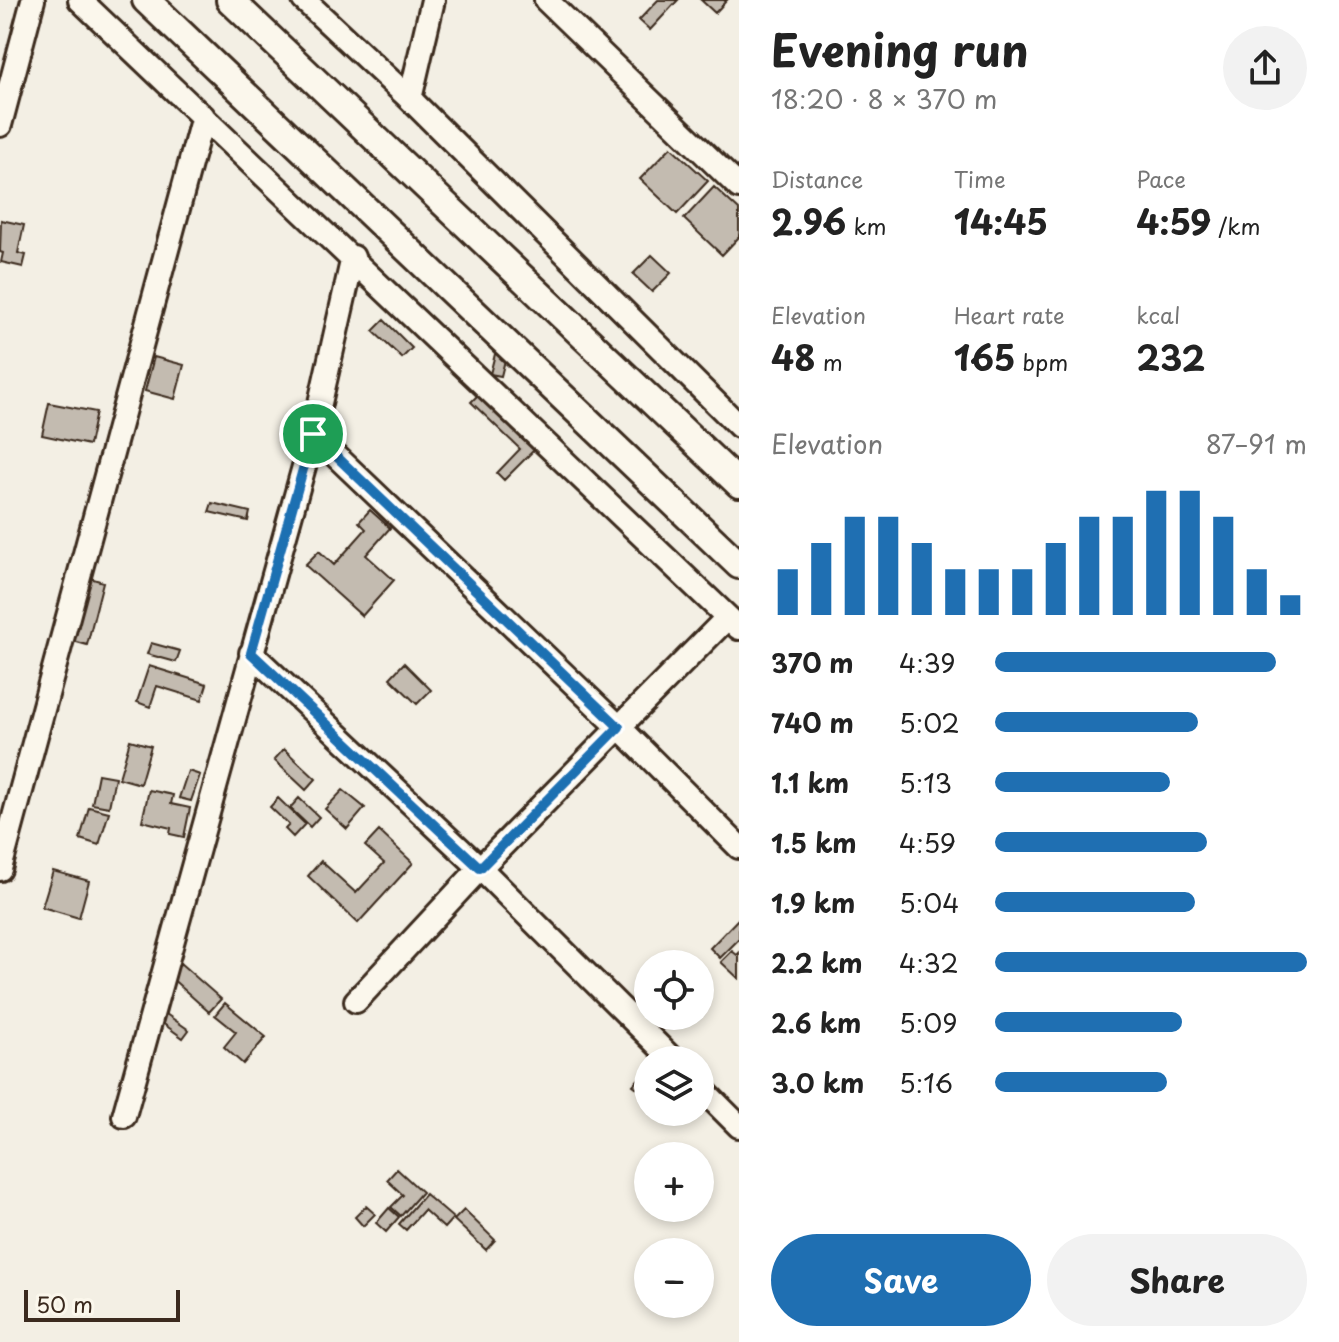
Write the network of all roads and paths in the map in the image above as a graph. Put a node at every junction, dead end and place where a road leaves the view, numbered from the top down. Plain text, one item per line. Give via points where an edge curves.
1 (33, 0) edge
2 (80, 0) edge
3 (146, 0) edge
4 (230, 0) edge
5 (304, 0) edge
6 (433, 0) edge
7 (546, 0) edge
8 (410, 99) junction
9 (203, 116) junction
10 (0, 125) edge
11 (739, 187) edge
12 (353, 257) junction
13 (739, 426) edge
14 (313, 434) junction
15 (739, 484) edge
16 (739, 565) edge
17 (733, 623) edge
18 (251, 653) junction
19 (619, 727) junction
20 (739, 847) edge
21 (480, 868) junction
22 (0, 869) edge
23 (356, 1001) dead end
24 (659, 1046) edge
25 (714, 1101) edge
26 (124, 1116) dead end
27 (739, 1126) edge

1 - 10 street
2 - 9 street
3 - 16 street
4 - 15 street
5 - 8 street
6 - 8 street
7 - 11 street
8 - 13 street
9 - 12 street
9 - 22 street
12 - 14 street
12 - 17 street
14 - 18 street
14 - 19 street
17 - 19 street
18 - 21 street
18 - 26 street
19 - 20 street
19 - 21 street
21 - 23 street
21 - 24 street
25 - 27 street

